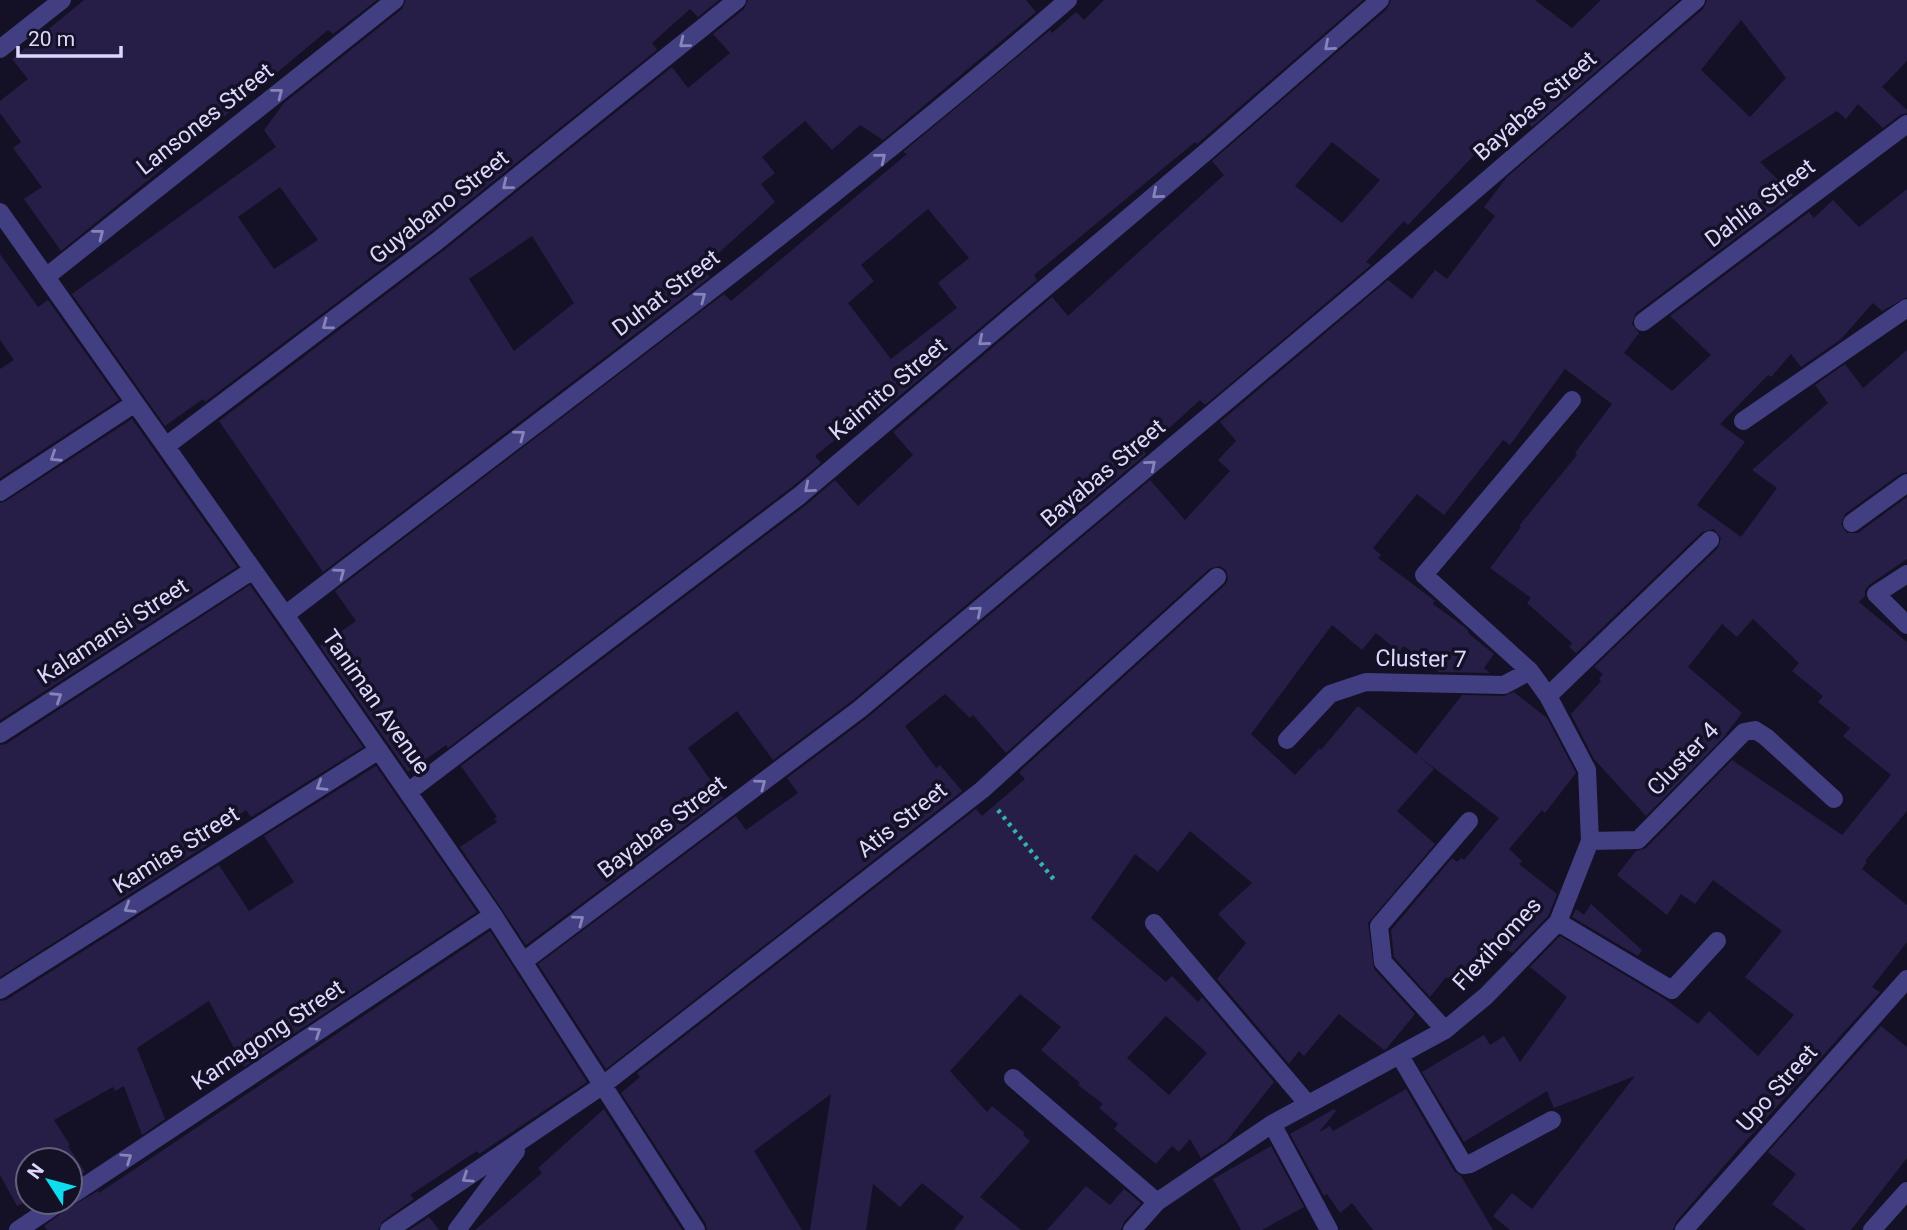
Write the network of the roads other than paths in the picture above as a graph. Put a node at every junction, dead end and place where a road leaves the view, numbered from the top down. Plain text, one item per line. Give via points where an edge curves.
1 (61, 0) edge
2 (395, 0) edge
3 (737, 0) edge
4 (1068, 0) edge
5 (1380, 0) edge
6 (1696, 0) edge
7 (0, 49) edge
8 (1907, 124) edge
9 (0, 212) edge
10 (7, 236) edge
11 (46, 276) junction
12 (1907, 308) edge
13 (1643, 322) dead end
14 (1572, 400) dead end
15 (135, 403) junction
16 (1743, 421) dead end
17 (166, 446) junction
18 (1907, 483) edge
19 (0, 492) edge
20 (1852, 523) dead end
21 (1710, 540) dead end
22 (253, 570) junction
23 (1907, 574) edge
24 (1217, 577) dead end
25 (285, 615) junction
26 (1907, 625) edge
27 (1530, 671) junction
28 (1548, 696) junction
29 (0, 734) edge
30 (1287, 740) dead end
31 (379, 750) junction
32 (408, 792) junction
33 (1834, 799) dead end
34 (1469, 821) dead end
35 (1590, 841) junction
36 (493, 915) junction
37 (1558, 922) junction
38 (1154, 923) dead end
39 (1717, 941) dead end
40 (524, 961) junction
41 (1907, 978) edge
42 (0, 990) edge
43 (1445, 1030) junction
44 (1400, 1056) junction
45 (1013, 1078) dead end
46 (603, 1085) junction
47 (1307, 1103) junction
48 (1552, 1119) dead end
49 (1272, 1124) junction
50 (524, 1140) junction
51 (84, 1187) edge
52 (1907, 1191) edge
53 (1157, 1202) junction
54 (39, 1216) edge
55 (18, 1230) edge
56 (389, 1230) edge
57 (457, 1230) edge
58 (696, 1230) edge
59 (1132, 1230) edge
60 (1329, 1230) edge
61 (1684, 1230) edge
62 (1872, 1230) edge

1 - 7 street
11 -> 2 street, Lansones Street
3 -> 17 street, Guyabano Street via 436,242
25 -> 4 street, Duhat Street via 836,194
5 -> 32 street, Kaimito Street via 799,496
40 -> 6 street, Bayabas Street via 860,709
8 - 13 street, Dahlia Street
9 - 10 street, Taniman Avenue
10 - 11 street, Taniman Avenue
11 - 15 street, Taniman Avenue
12 - 16 street
14 - 27 street, Flexihomes via 1424,575
15 - 17 street, Taniman Avenue
15 -> 19 street
17 - 22 street, Taniman Avenue
18 - 20 street
21 - 28 street
22 - 25 street, Taniman Avenue
29 -> 22 street, Kalamansi Street
23 - 26 street via 1876,594
24 - 46 street, Atis Street via 982,790
25 - 31 street, Taniman Avenue
27 - 28 street, Flexihomes
27 - 30 street, Cluster 7 via 1504,685 1366,682 1329,694
28 - 35 street, Flexihomes via 1587,770
31 - 32 street, Taniman Avenue
31 -> 42 street, Kamias Street
32 - 36 street, Taniman Avenue
33 - 35 street, Cluster 4 via 1755,730 1744,732 1638,839
34 - 43 street via 1379,926 1383,962
35 - 37 street, Flexihomes
36 - 40 street, Taniman Avenue
51 -> 36 street, Kamagong Street
37 - 39 street via 1672,990
37 - 43 street, Flexihomes via 1486,996
38 - 47 street
40 - 46 street, Taniman Avenue
41 - 61 street, Upo Street
43 - 44 street, Flexihomes
44 - 47 street, Flexihomes
44 - 48 street via 1464,1165
45 - 53 street
46 - 50 street, Atis Street
46 - 58 street, Taniman Avenue
47 - 49 street, Flexihomes
49 - 53 street, Flexihomes
49 - 60 street
50 -> 56 street, Atis Street
50 - 57 street
52 - 62 street
53 - 59 street, Flexihomes
54 - 55 street

